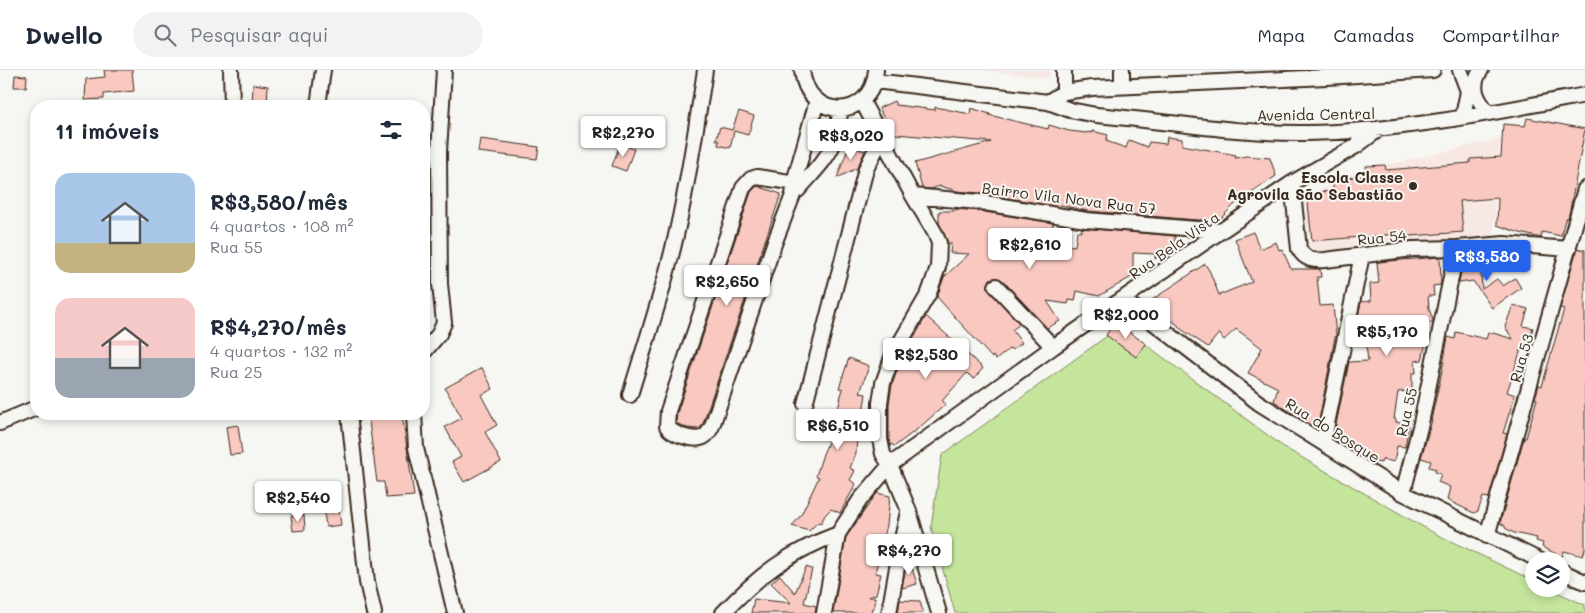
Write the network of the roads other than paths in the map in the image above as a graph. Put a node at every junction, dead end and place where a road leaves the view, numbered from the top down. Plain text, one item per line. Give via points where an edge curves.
1 (232, 70) edge
2 (323, 70) edge
3 (444, 70) edge
4 (705, 70) edge
5 (802, 70) edge
6 (1064, 70) edge
7 (1122, 70) edge
8 (1427, 70) edge
9 (1433, 70) edge
10 (1460, 70) edge
11 (1481, 70) edge
12 (1326, 74) edge
13 (876, 75) edge
14 (1227, 76) edge
15 (1122, 86) junction
16 (1064, 92) junction
17 (1585, 95) edge
18 (232, 100) edge
19 (319, 100) edge
20 (862, 101) junction
21 (817, 102) junction
22 (1048, 102) junction
23 (841, 109) junction
24 (1488, 112) junction
25 (1463, 116) junction
26 (1378, 129) junction
27 (1358, 131) junction
28 (882, 137) junction
29 (1332, 159) junction
30 (1292, 183) junction
31 (797, 187) junction
32 (1585, 189) edge
33 (913, 196) junction
34 (1221, 231) junction
35 (1457, 248) junction
36 (1569, 249) junction
37 (1362, 255) junction
38 (996, 286) dead end
39 (1124, 300) junction
40 (430, 345) edge
41 (1053, 347) junction
42 (630, 396) dead end
43 (805, 404) dead end
44 (30, 410) edge
45 (350, 420) edge
46 (414, 420) edge
47 (0, 423) edge
48 (1323, 443) junction
49 (890, 464) junction
50 (1403, 493) junction
51 (908, 511) junction
52 (838, 534) junction
53 (1487, 536) junction
54 (1525, 554) edge
55 (1570, 574) edge
56 (1585, 582) edge
57 (374, 613) edge
58 (455, 613) edge
59 (723, 613) edge
60 (824, 613) edge
61 (889, 613) edge
62 (939, 613) edge

1 - 18 street
2 - 19 street
3 - 40 street via 440,152 440,284 444,324
4 - 42 street via 677,232
5 - 21 street via 805,87
6 - 16 street
7 - 15 street
8 - 9 street
8 - 12 street
10 - 25 street via 1468,91
11 - 24 street via 1474,87
12 - 14 street
13 - 20 street via 870,92
13 - 22 street, Avenida Central
14 - 15 street
15 - 16 street
16 - 22 street
17 - 24 street, Avenida Central
20 - 23 street
20 - 28 street
21 - 23 street
21 - 31 street
22 - 27 street, Avenida Central via 1096,115 1213,128 1268,132
23 - 31 street via 836,137 829,152 814,173
24 - 25 street, Avenida Central
25 - 26 street, Avenida Central
26 - 27 street, Avenida Central
26 - 29 street
27 - 29 street
28 - 33 street
28 - 43 street via 866,169
29 - 30 street, Rua Bela Vista
30 - 34 street, Rua Bela Vista
30 - 37 street, Rua 54 via 1301,253 1310,260
31 - 31 street via 776,180 753,178 743,188 668,411 666,426 670,430 697,439 705,436 712,426 774,244
32 - 36 street, Rua 53
33 - 34 street, Bairro Vila Nova Rua 57 via 979,202 1086,220
33 - 49 street via 935,233 939,259 930,293 893,354 883,383 880,439 883,454
34 - 39 street, Rua Bela Vista
35 - 36 street, Rua 54 via 1504,244
35 - 37 street, Rua 54
35 - 50 street, Rua 55 via 1421,423
36 - 53 street, Rua 53
37 - 48 street
38 - 41 street
39 - 41 street, Rua Bela Vista
39 - 48 street, Rua do Bosque via 1259,403
41 - 49 street, Rua Bela Vista
44 - 47 street
45 - 57 street via 367,582
46 - 58 street via 416,448
48 - 50 street, Rua do Bosque
49 - 51 street
49 - 52 street, Rua Bela Vista via 860,500
50 - 53 street, Rua do Bosque
51 - 61 street
51 - 62 street
52 - 59 street via 788,557 764,574
52 - 60 street
53 - 54 street, Rua do Bosque
55 - 56 street

